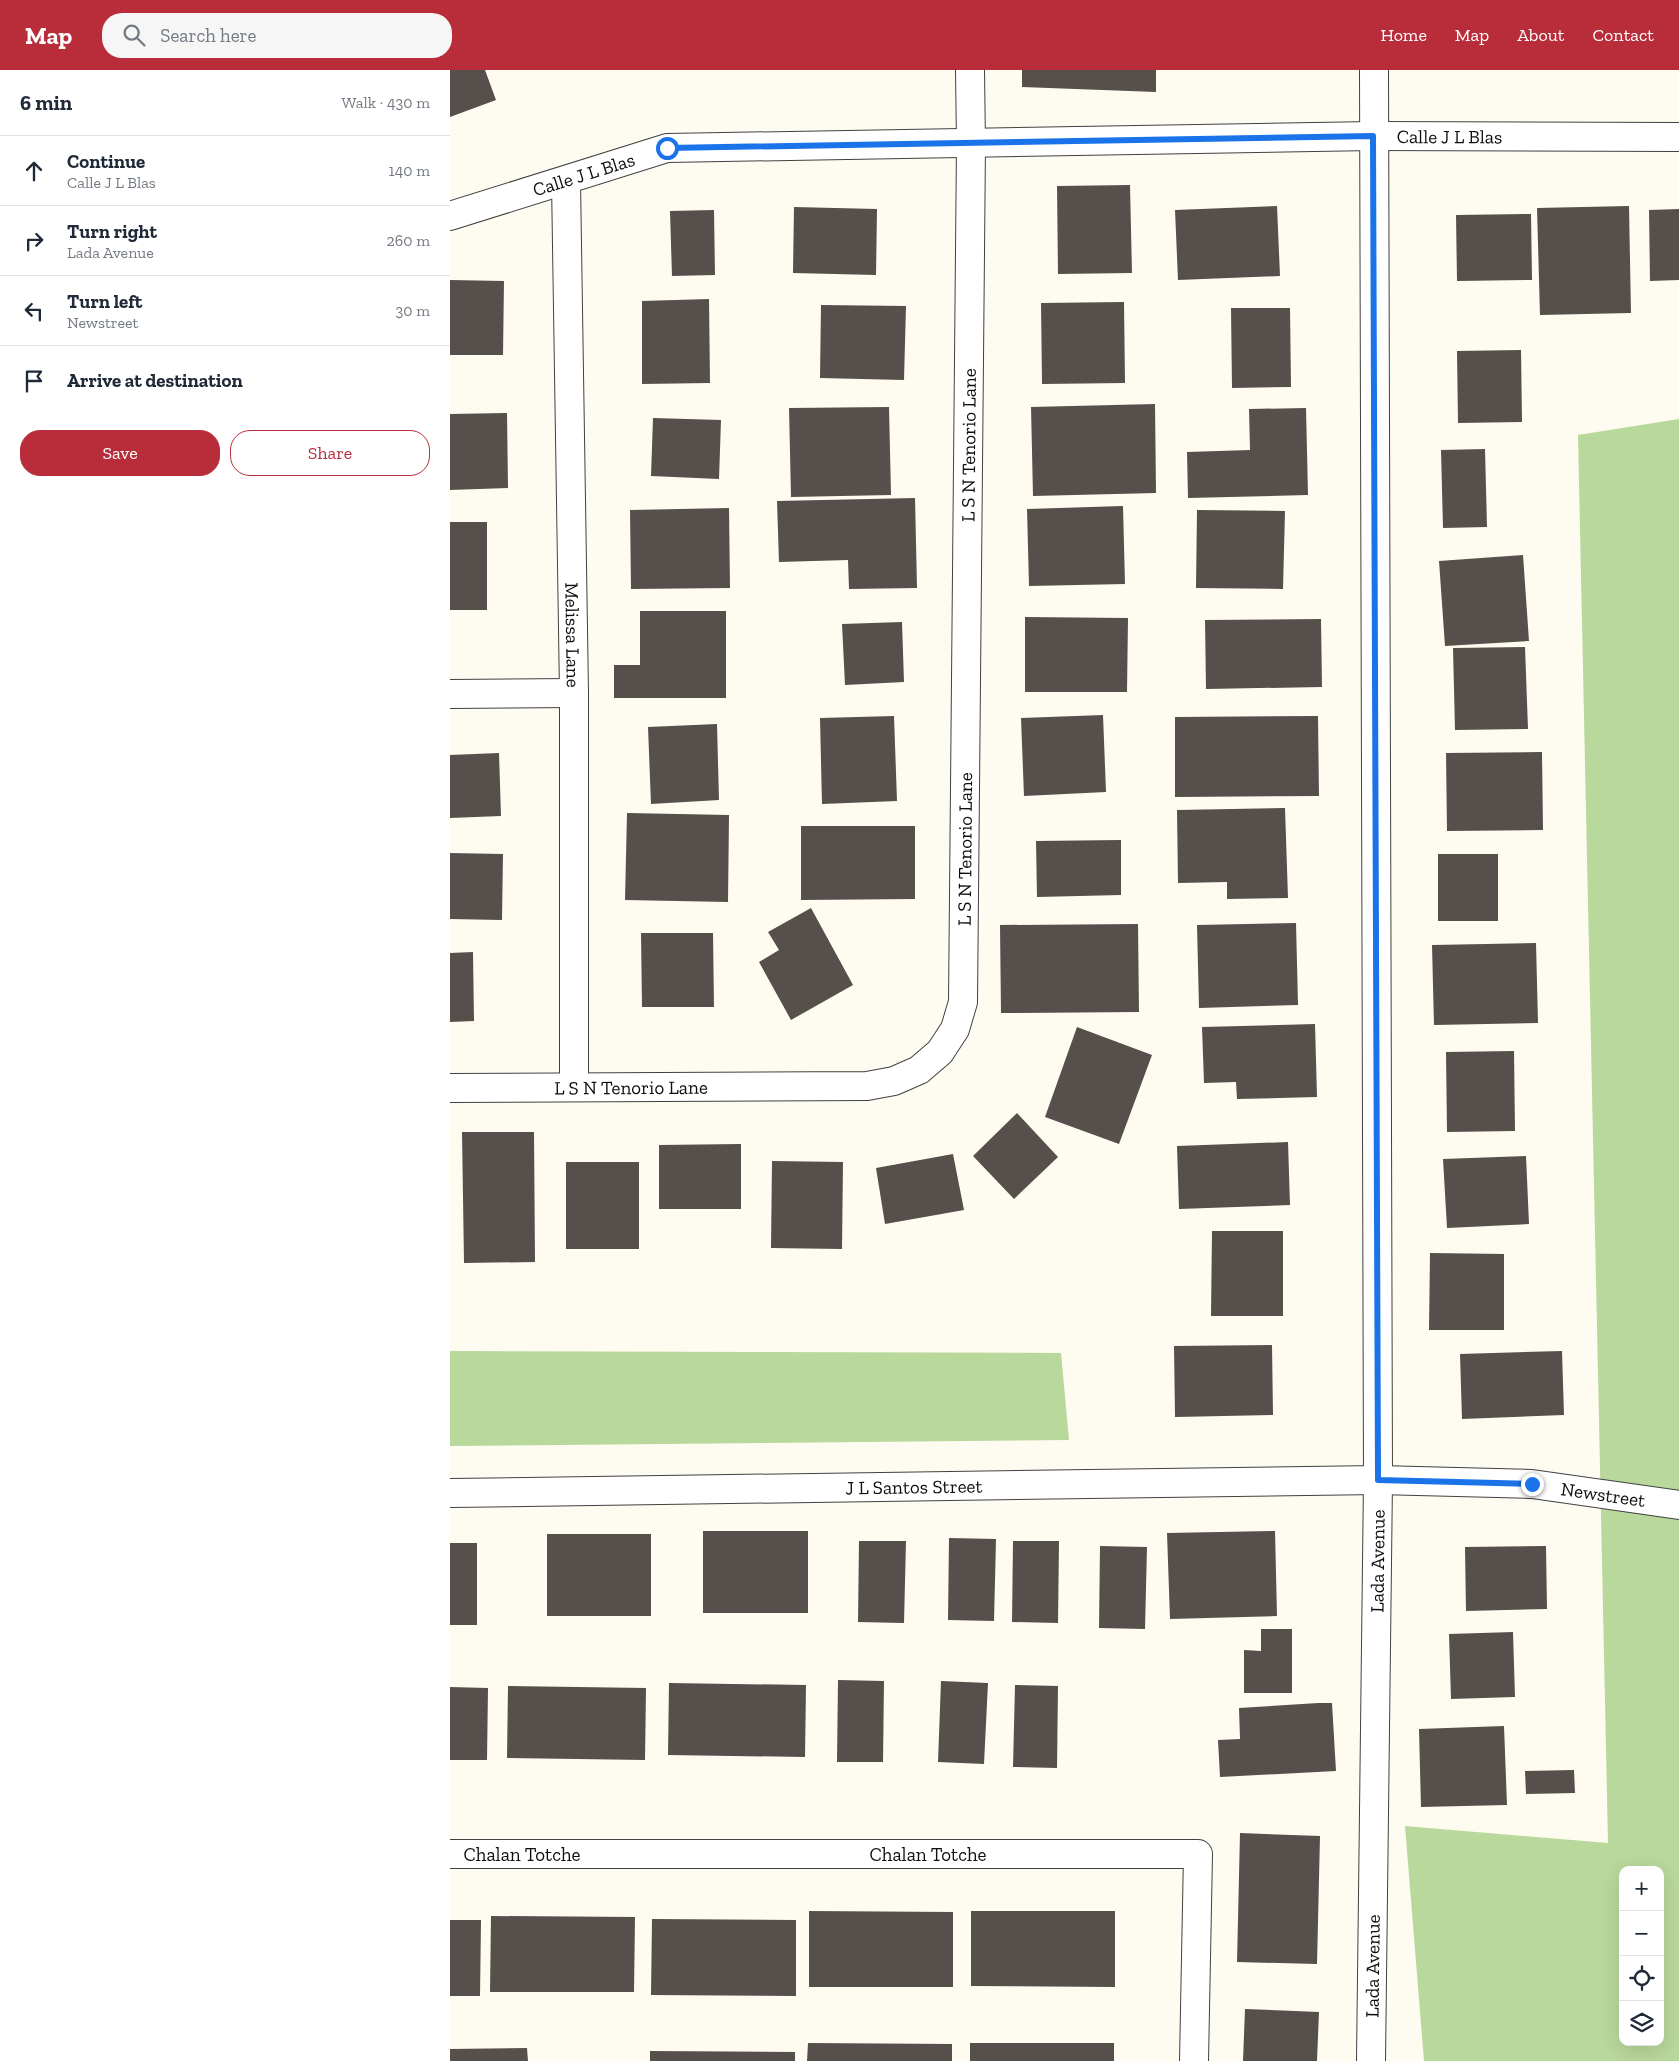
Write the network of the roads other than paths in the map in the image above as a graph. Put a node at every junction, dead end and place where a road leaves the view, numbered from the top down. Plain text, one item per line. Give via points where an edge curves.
1 (970, 70) edge
2 (1374, 70) edge
3 (1373, 136) junction
4 (1679, 137) edge
5 (971, 144) junction
6 (566, 181) junction
7 (450, 216) edge
8 (574, 693) junction
9 (450, 694) edge
10 (574, 1087) junction
11 (450, 1088) edge
12 (1378, 1480) junction
13 (450, 1493) edge
14 (1679, 1505) edge
15 (450, 1854) edge
16 (1194, 2061) edge
17 (1371, 2061) edge

1 - 5 street, L S N Tenorio Lane
2 - 3 street, Lada Avenue
3 - 4 street, Calle J L Blas
3 - 5 street, Calle J L Blas
3 - 12 street, Lada Avenue
5 - 6 street, Calle J L Blas via 667,148
5 - 10 street, L S N Tenorio Lane via 963,1002 955,1029 940,1052 919,1070 894,1081 867,1086
6 - 7 street, Calle J L Blas
6 - 8 street, Melissa Lane
8 - 9 street
8 - 10 street, Melissa Lane
10 - 11 street, L S N Tenorio Lane
12 - 13 street, J L Santos Street
12 - 14 street, Newstreet via 1532,1484
12 - 17 street, Lada Avenue
15 - 16 street, Chalan Totche via 1198,1854

